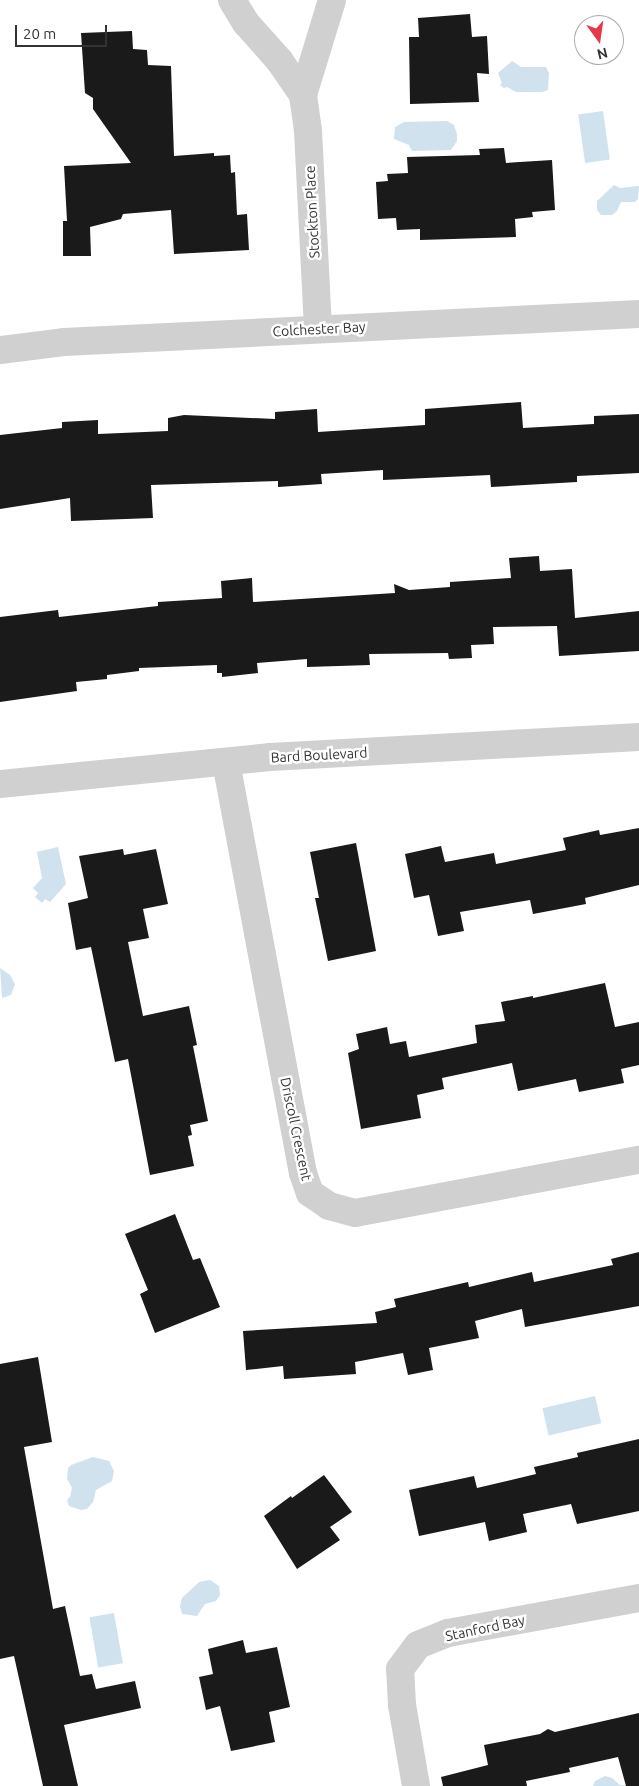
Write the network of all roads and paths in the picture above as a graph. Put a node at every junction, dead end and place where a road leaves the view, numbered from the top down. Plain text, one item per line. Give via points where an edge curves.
1 (232, 0) edge
2 (332, 0) edge
3 (303, 95) junction
4 (639, 314) edge
5 (318, 329) junction
6 (0, 350) edge
7 (639, 736) edge
8 (226, 762) junction
9 (0, 784) edge
10 (639, 1160) edge
11 (639, 1598) edge
12 (416, 1786) edge

1 - 3 street, Stockton Place via 246,23 280,60
2 - 3 street, Stockton Place
3 - 5 street, Stockton Place via 308,131
4 - 5 street, Colchester Bay
5 - 6 street, Colchester Bay via 64,342
7 - 8 street, Bard Boulevard
8 - 9 street, Bard Boulevard
8 - 10 street, Driscoll Crescent via 303,1173 310,1193 329,1206 354,1213
11 - 12 street, Stanford Bay via 448,1633 418,1645 400,1669 402,1705

